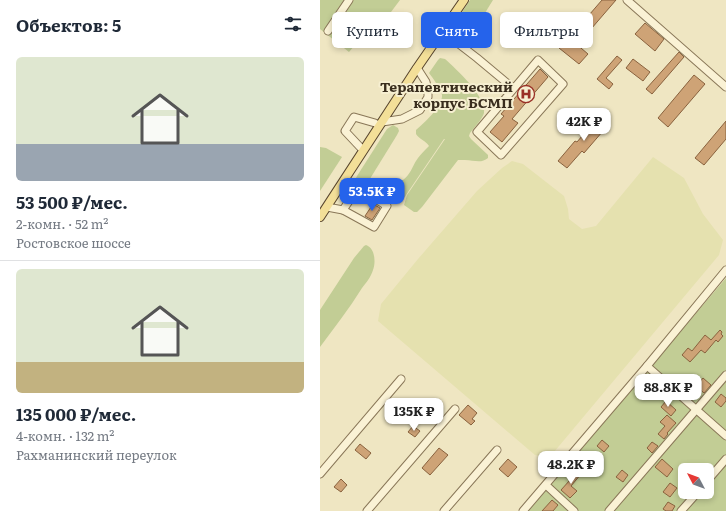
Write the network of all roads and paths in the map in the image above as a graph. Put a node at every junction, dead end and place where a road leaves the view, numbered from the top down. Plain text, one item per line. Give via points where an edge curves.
1 (349, 0) edge
2 (457, 0) edge
3 (464, 0) edge
4 (627, 0) edge
5 (455, 12) edge
6 (328, 31) dead end
7 (431, 48) edge
8 (464, 48) edge
9 (417, 68) junction
10 (726, 87) edge
11 (513, 88) junction
12 (378, 122) junction
13 (360, 147) junction
14 (344, 181) junction
15 (353, 195) junction
16 (323, 208) edge
17 (343, 210) junction
18 (320, 217) edge
19 (726, 270) edge
20 (647, 366) junction
21 (726, 375) edge
22 (402, 379) dead end
23 (455, 409) dead end
24 (696, 410) junction
25 (726, 436) edge
26 (497, 450) dead end
27 (726, 459) edge
28 (714, 473) edge
29 (320, 474) edge
30 (546, 486) junction
31 (692, 499) edge
32 (367, 511) edge
33 (444, 511) edge
34 (523, 511) edge
35 (574, 511) edge
36 (609, 511) edge
37 (681, 511) edge

1 - 6 street
2 - 12 main road
3 - 5 main road
4 - 10 street
7 - 9 main road
8 - 11 street
9 - 12 main road
9 - 12 street via 428,90 428,97 420,110 402,119
11 - 11 street via 477,132 501,155 563,84 538,60
12 - 13 main road
12 - 13 street via 354,117 345,131
12 - 14 main road
13 - 16 main road
14 - 15 street
14 - 16 main road
15 - 17 street
15 - 17 street via 366,199 369,195 387,206 374,227
16 - 17 street
16 - 18 main road
19 - 20 street
20 - 24 street
20 - 30 street
21 - 24 street
22 - 29 street
23 - 32 street
24 - 25 street
24 - 36 street
26 - 33 street
27 - 28 street
30 - 34 street
30 - 35 street
31 - 37 street

